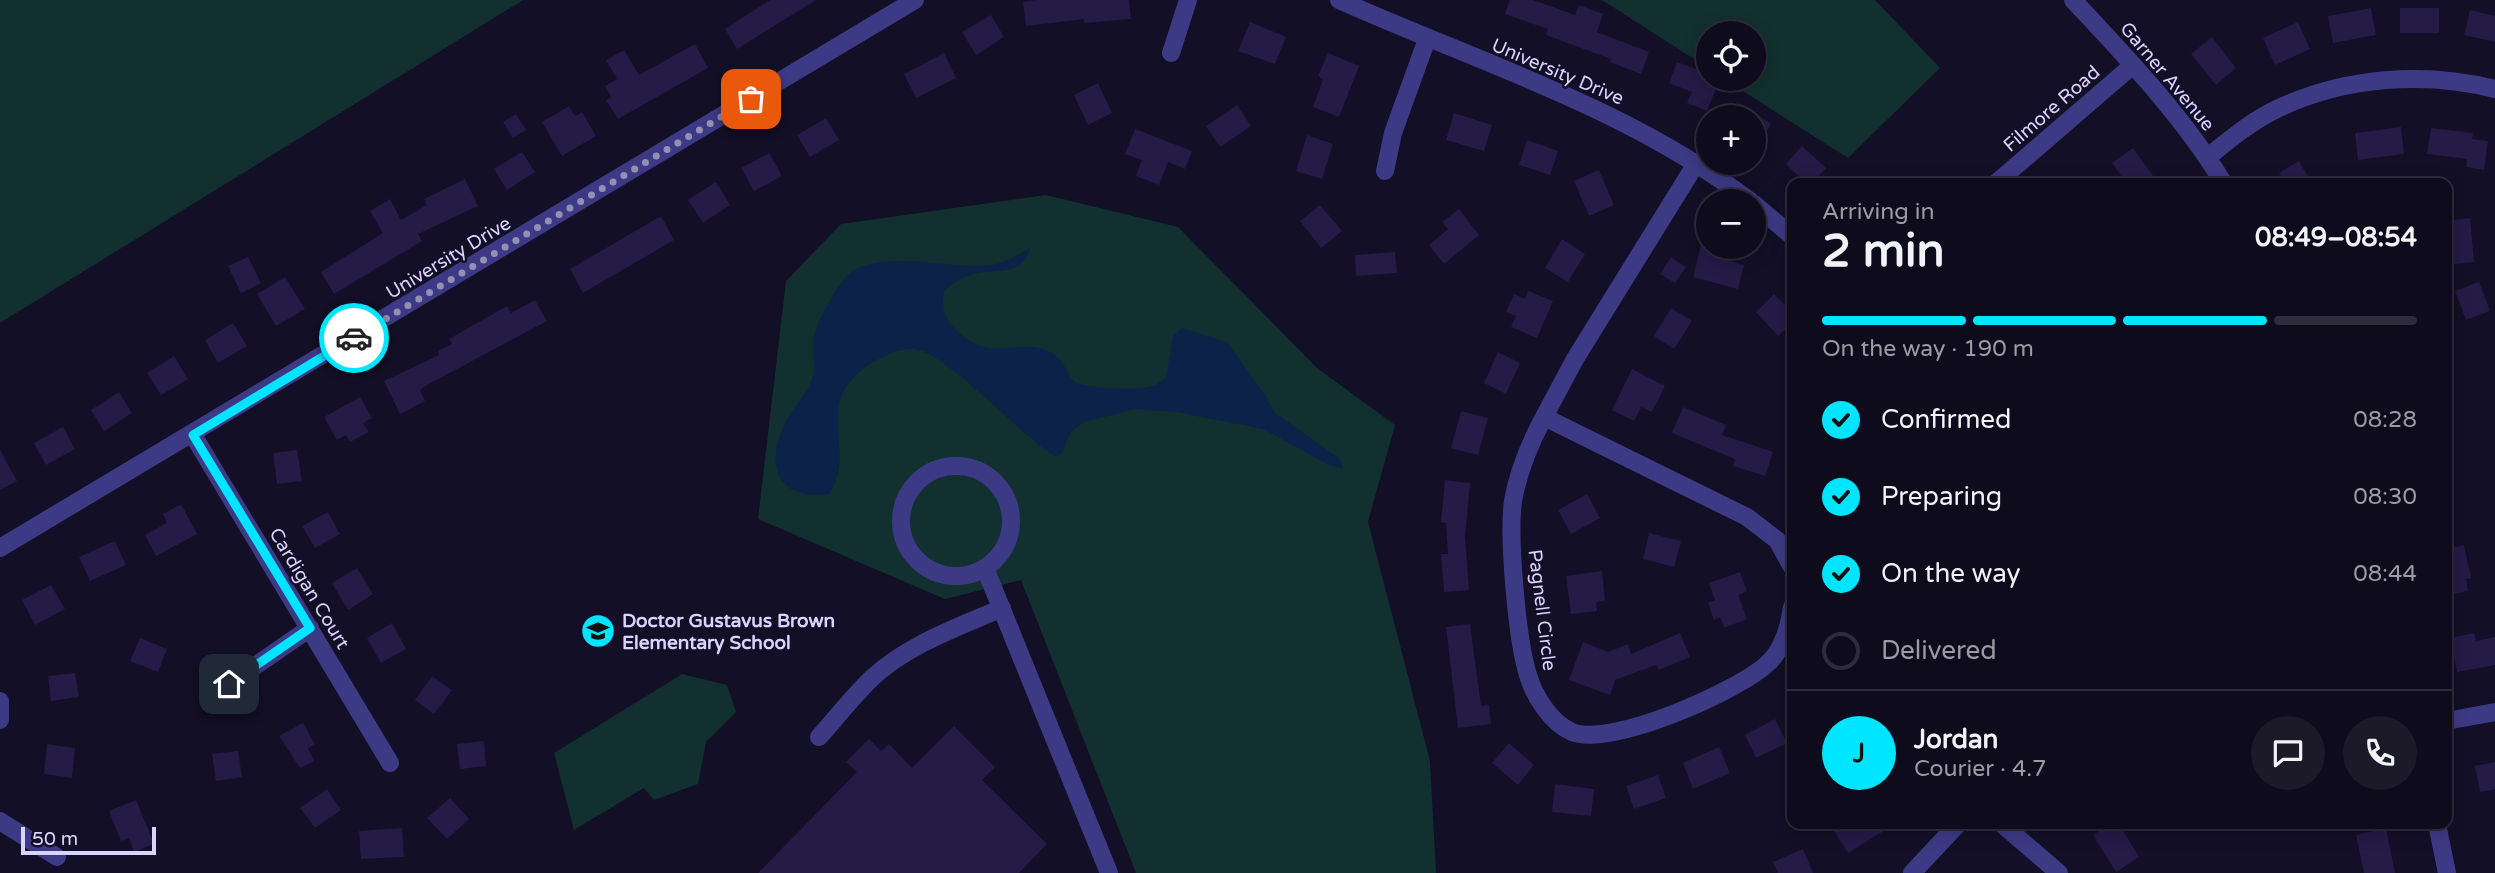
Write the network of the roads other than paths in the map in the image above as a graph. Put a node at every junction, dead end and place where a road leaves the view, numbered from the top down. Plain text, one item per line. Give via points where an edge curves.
1 (915, 0) edge
2 (1188, 0) edge
3 (1339, 0) edge
4 (2073, 0) edge
5 (1427, 39) junction
6 (1171, 53) dead end
7 (2133, 65) junction
8 (2495, 89) edge
9 (2208, 157) junction
10 (1696, 161) edge
11 (1696, 164) edge
12 (1385, 171) dead end
13 (1715, 175) edge
14 (2003, 178) edge
15 (2220, 178) edge
16 (1734, 189) edge
17 (1766, 214) edge
18 (1787, 232) edge
19 (1544, 417) junction
20 (193, 435) junction
21 (0, 548) edge
22 (1787, 558) edge
23 (985, 568) junction
24 (1002, 608) junction
25 (1787, 623) edge
26 (310, 628) junction
27 (229, 684) dead end
28 (0, 701) edge
29 (2495, 712) edge
30 (0, 720) edge
31 (2452, 720) edge
32 (819, 737) dead end
33 (390, 764) dead end
34 (0, 821) edge
35 (1953, 829) edge
36 (2007, 829) edge
37 (2438, 829) edge
38 (57, 857) dead end
39 (1109, 873) edge
40 (1912, 873) edge
41 (2059, 873) edge
42 (2447, 873) edge

1 - 20 street, University Drive
2 - 6 street
3 - 5 street, University Drive
4 - 7 street, Garner Avenue
5 - 10 street, University Drive via 1579,101
5 - 12 street via 1400,112
7 - 9 street, Garner Avenue
7 - 14 street, Filmore Road
8 - 9 street via 2451,80 2406,79 2330,89 2277,109
9 - 15 street, Garner Avenue
11 - 19 street, Pagnell Circle
13 - 16 street, University Drive
17 - 18 street, University Drive
19 - 22 street via 1747,517 1777,540
19 - 25 street, Pagnell Circle via 1519,477 1513,503 1513,543 1528,676 1542,705 1562,726 1583,735 1620,733 1752,677 1778,653
20 - 21 street, University Drive
20 - 26 street, Cardigan Court
23 - 23 street via 1008,541 1012,516 1004,493 987,475 964,466 928,473 905,501 901,525 908,549 925,567 948,576
23 - 24 street
24 - 32 street via 937,636 890,664
24 - 39 street
26 - 27 street
26 - 33 street, Cardigan Court
28 - 30 street
29 - 31 street
34 - 38 street
35 - 40 street
36 - 41 street
37 - 42 street

